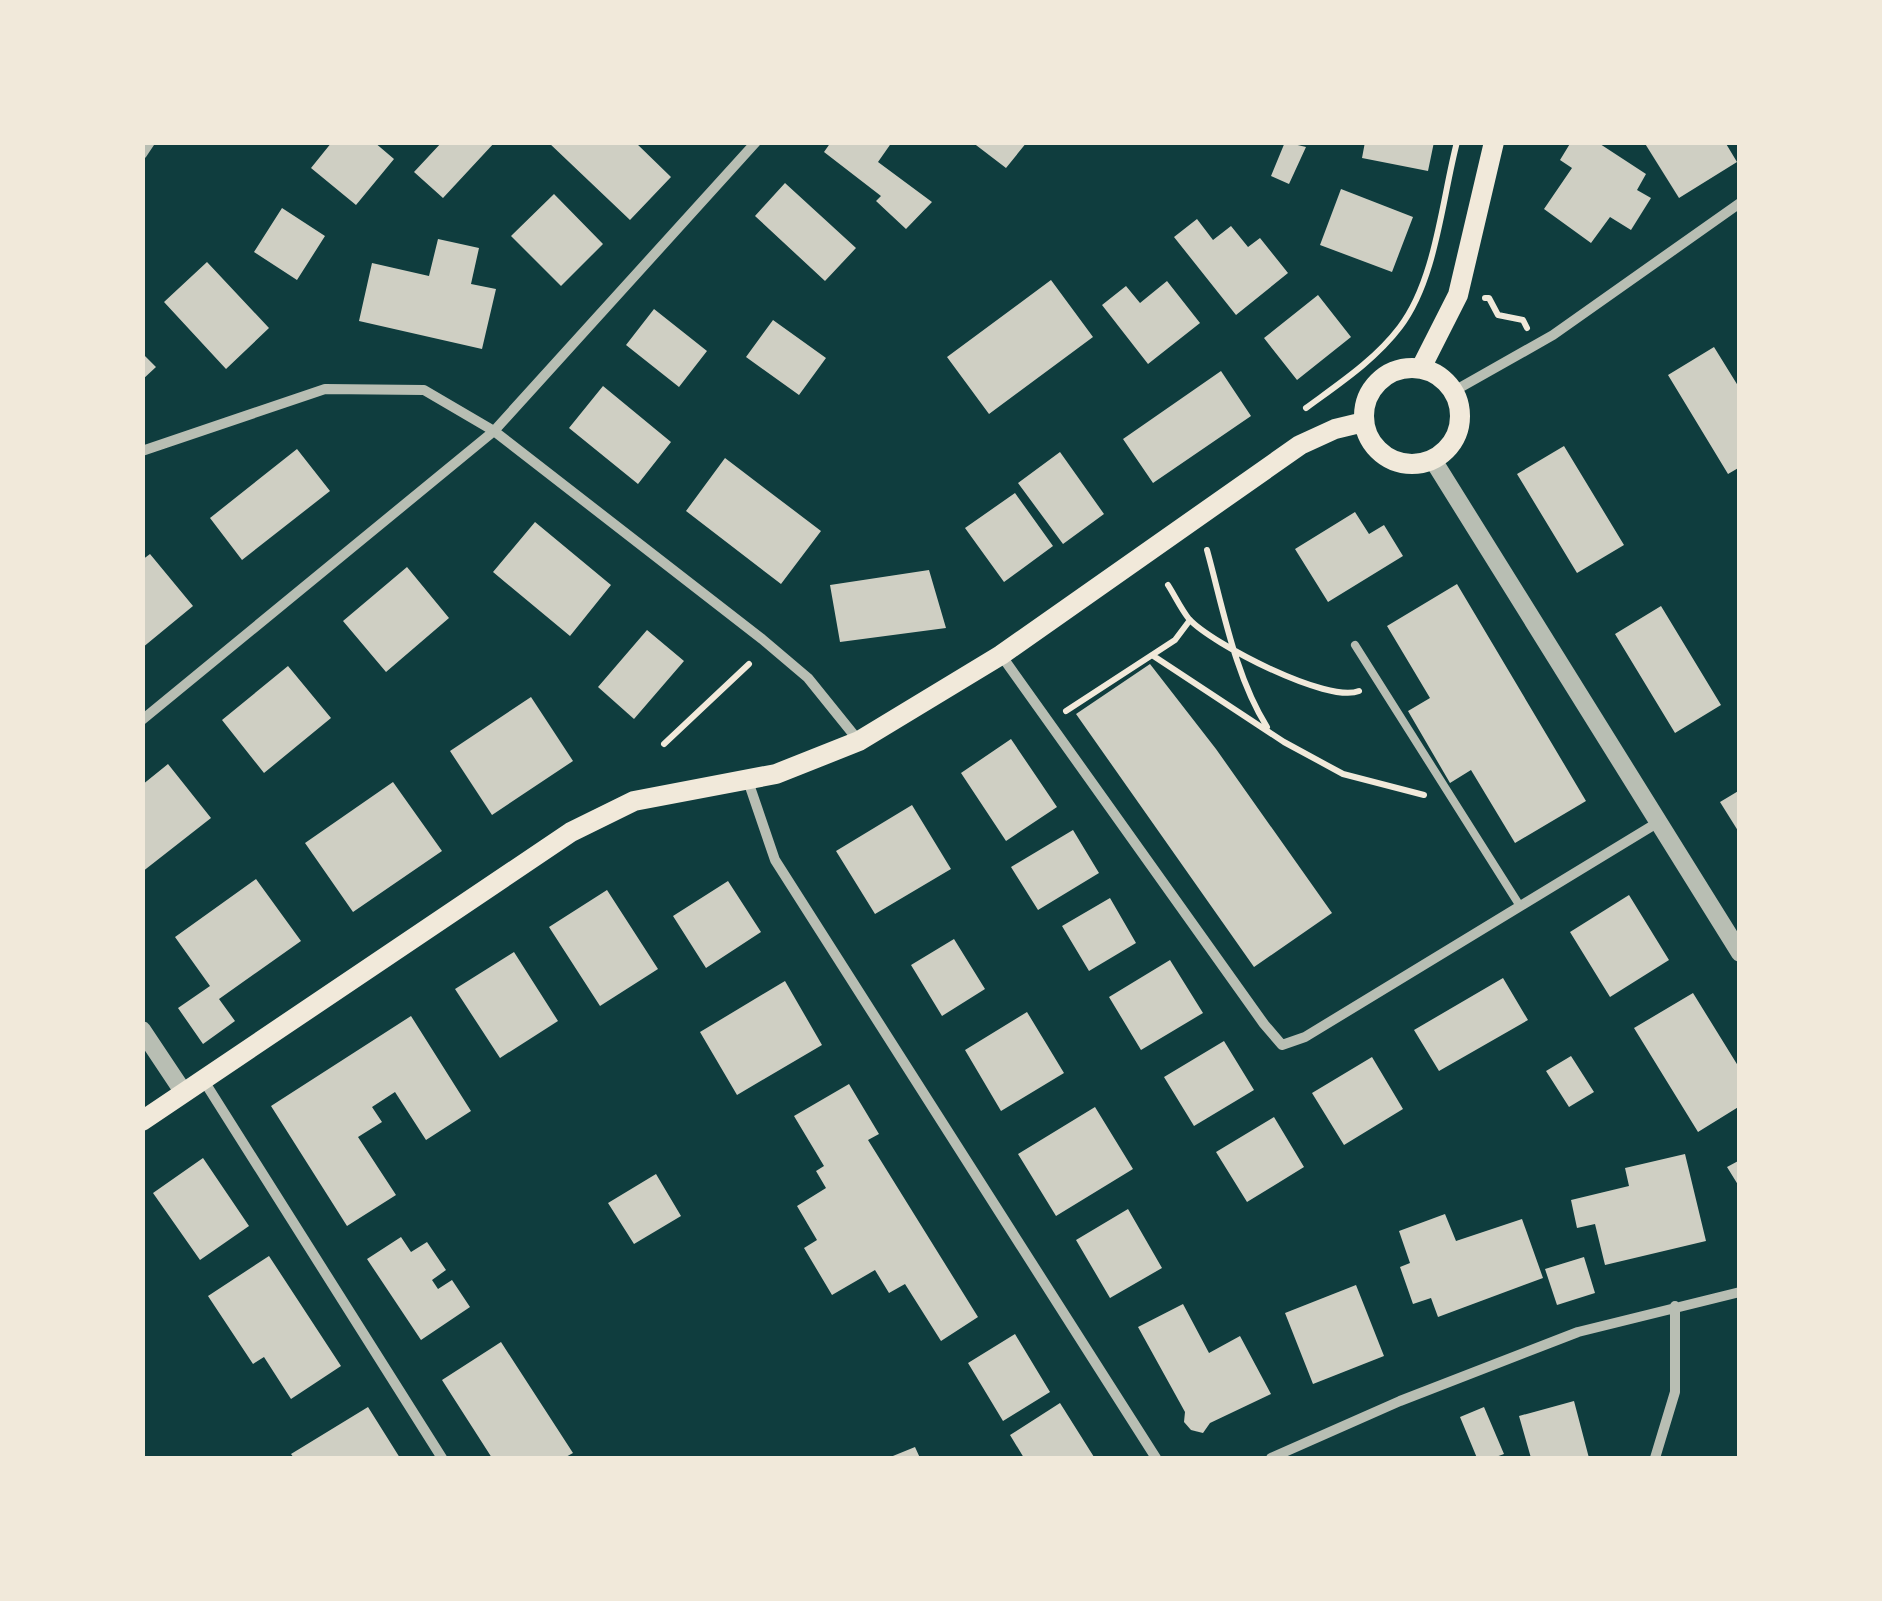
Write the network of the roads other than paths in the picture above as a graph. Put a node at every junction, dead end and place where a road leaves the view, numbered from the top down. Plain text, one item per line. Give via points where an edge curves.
1 (150, 142) edge
2 (756, 142) edge
3 (1494, 142) edge
4 (142, 154) edge
5 (1735, 206) edge
6 (1740, 223) edge
7 (1421, 368) junction
8 (1454, 391) junction
9 (1364, 422) junction
10 (494, 431) junction
11 (142, 451) edge
12 (1433, 460) junction
13 (1355, 645) dead end
14 (1000, 654) junction
15 (142, 720) edge
16 (859, 741) junction
17 (748, 781) junction
18 (1657, 823) junction
19 (1520, 906) junction
20 (1740, 953) edge
21 (142, 1030) edge
22 (204, 1080) junction
23 (184, 1093) junction
24 (142, 1120) edge
25 (1740, 1292) edge
26 (1676, 1306) junction
27 (442, 1458) edge
28 (1156, 1458) edge
29 (1270, 1458) edge
30 (1656, 1458) edge

1 - 4 street
2 - 10 street
3 - 7 main road via 1458,296
5 - 6 street
5 - 8 street via 1542,342
7 - 8 main road
7 - 9 main road via 1379,381
8 - 12 main road via 1461,422 1456,438
9 - 12 main road via 1368,437 1389,459 1418,465
9 - 14 main road via 1300,445
10 - 11 street via 424,390 325,389
10 - 15 street
10 - 16 street via 784,657
12 - 18 street
13 - 19 lane
14 - 16 main road
14 - 19 street via 1282,1044 1305,1037
16 - 17 main road
17 - 22 main road via 664,794 604,813
17 - 28 street via 774,860
18 - 19 street
18 - 20 street
21 - 23 street
22 - 23 main road
22 - 27 street
23 - 24 main road
25 - 26 street
26 - 29 street via 1578,1332
26 - 30 street via 1674,1392

